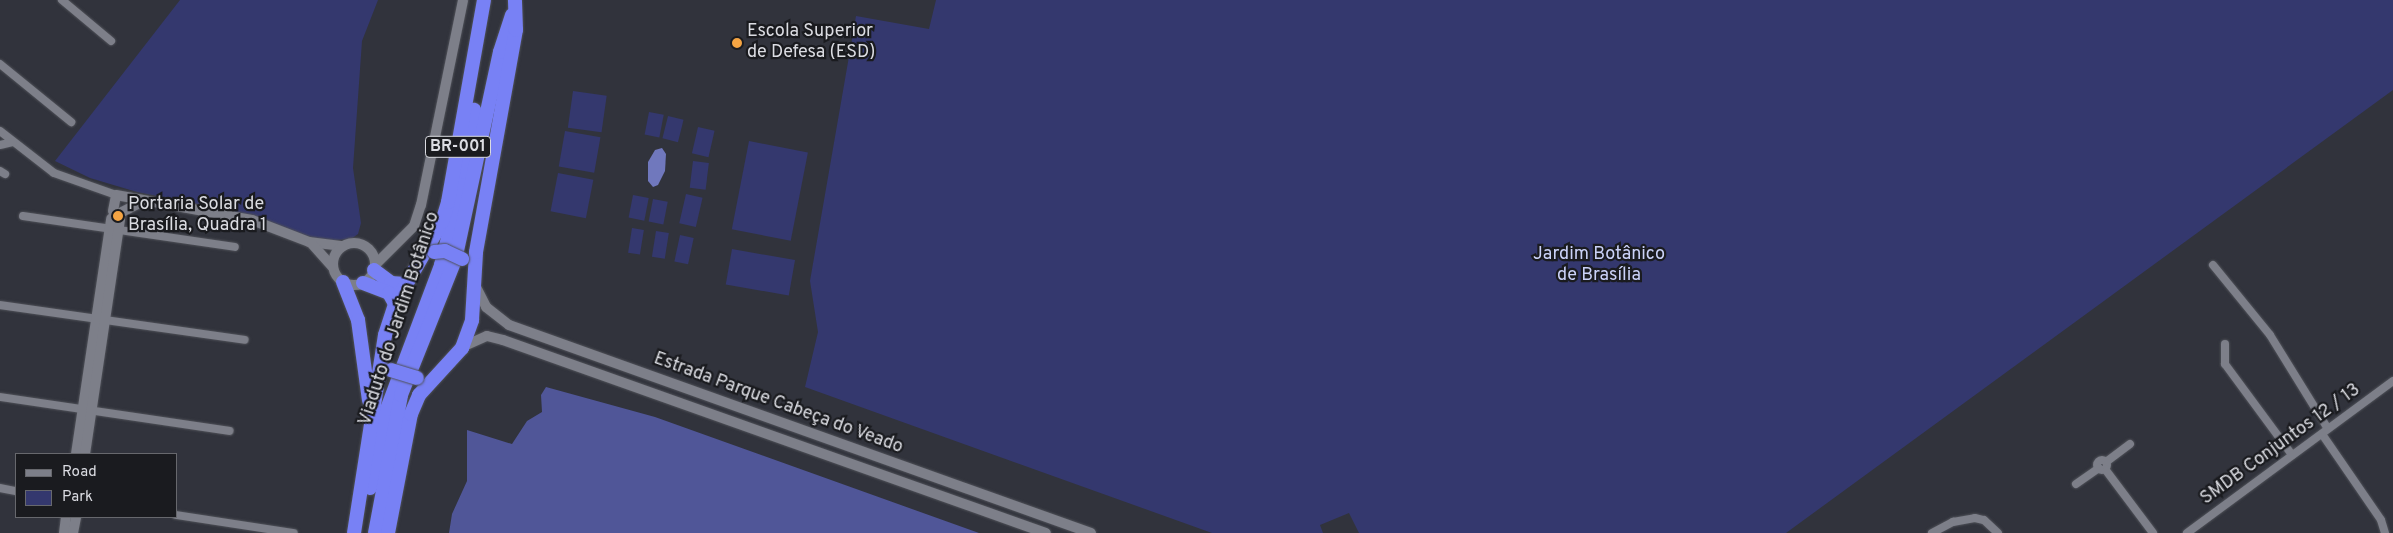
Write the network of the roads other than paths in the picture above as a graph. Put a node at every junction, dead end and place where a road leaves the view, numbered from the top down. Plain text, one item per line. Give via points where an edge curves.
1 (62, 0) edge
2 (463, 0) edge
3 (484, 0) edge
4 (515, 3) edge
5 (479, 27) junction
6 (111, 41) dead end
7 (0, 64) edge
8 (71, 122) dead end
9 (0, 132) edge
10 (13, 142) junction
11 (0, 145) edge
12 (116, 195) junction
13 (144, 201) junction
14 (23, 216) dead end
15 (116, 218) junction
16 (309, 242) junction
17 (396, 243) junction
18 (235, 246) dead end
19 (343, 246) junction
20 (366, 247) junction
21 (416, 263) junction
22 (332, 266) junction
23 (2212, 266) dead end
24 (375, 268) junction
25 (342, 282) junction
26 (474, 282) junction
27 (363, 283) junction
28 (405, 284) junction
29 (394, 304) junction
30 (0, 305) edge
31 (101, 319) junction
32 (245, 340) dead end
33 (2225, 344) dead end
34 (462, 348) junction
35 (382, 356) junction
36 (437, 373) junction
37 (2393, 381) edge
38 (0, 397) edge
39 (87, 410) junction
40 (371, 430) junction
41 (230, 431) dead end
42 (2325, 431) junction
43 (827, 438) junction
44 (841, 443) junction
45 (2130, 444) dead end
46 (822, 452) junction
47 (76, 453) edge
48 (85, 453) edge
49 (2292, 455) junction
50 (836, 458) junction
51 (2103, 466) junction
52 (2076, 484) dead end
53 (0, 488) edge
54 (15, 491) edge
55 (178, 515) edge
56 (66, 518) edge
57 (76, 518) edge
58 (64, 533) edge
59 (74, 533) edge
60 (294, 533) edge
61 (354, 533) edge
62 (361, 533) edge
63 (376, 533) edge
64 (388, 533) edge
65 (1046, 533) edge
66 (1091, 533) edge
67 (1932, 533) edge
68 (1998, 533) edge
69 (2152, 533) edge
70 (2187, 533) edge
71 (2384, 533) edge

1 - 6 street
2 - 17 main road via 421,205 414,226
3 - 5 highway, BR-001
4 - 26 highway, BR-001 via 516,30 480,225
4 - 63 highway, Viaduto do Jardim Botânico via 500,52 457,252 404,385
5 - 21 highway, BR-001 via 448,202 442,222
5 - 62 highway, Viaduto do Jardim Botânico via 478,78 465,172 441,265 387,409
7 - 8 street
9 - 10 street
10 - 11 street
10 - 12 street via 54,173
12 - 13 main road
12 - 15 main road
13 - 15 main road
13 - 16 main road via 258,222
14 - 15 street
15 - 18 street
15 - 31 main road
16 - 19 main road
16 - 22 main road
17 - 20 main road
17 - 24 main road
19 - 20 main road
19 - 22 main road via 335,254
20 - 24 main road
21 - 26 highway, bridge via 434,252 445,251 462,259
21 - 28 highway, BR-001
22 - 25 main road
23 - 42 street via 2270,335
24 - 27 main road
24 - 28 highway via 391,283
25 - 27 main road
25 - 40 highway via 358,320 369,386
26 - 34 highway, BR-001 via 472,320
26 - 43 main road, Estrada Parque Cabeça do Veado via 486,307 509,325
27 - 29 highway via 389,293
28 - 29 highway, BR-001
29 - 35 highway, BR-001
30 - 31 street
31 - 32 street
31 - 39 main road
33 - 49 street via 2225,364
34 - 36 highway, BR-001
34 - 46 main road, Estrada Parque Cabeça do Veado via 487,336 503,340
35 - 36 highway, bridge via 391,370 417,378
35 - 40 highway, BR-001
36 - 64 highway, BR-001 via 419,395 411,414
37 - 42 street, SMDB Conjuntos 12 / 13
38 - 39 street
39 - 41 street
39 - 47 main road
39 - 48 main road
40 - 61 highway, BR-001
42 - 49 street, SMDB Conjuntos 12 / 13
42 - 71 street via 2381,520
43 - 44 main road, Estrada Parque Cabeça do Veado
43 - 46 main road
44 - 50 main road
44 - 66 main road, Estrada Parque Cabeça do Veado
45 - 51 street
46 - 50 main road, Estrada Parque Cabeça do Veado
49 - 70 street, SMDB Conjuntos 12 / 13
50 - 65 main road, Estrada Parque Cabeça do Veado
51 - 52 street
51 - 69 street
53 - 54 street
55 - 60 street
56 - 58 main road
57 - 59 main road
67 - 68 street via 1953,522 1975,518 1984,520

